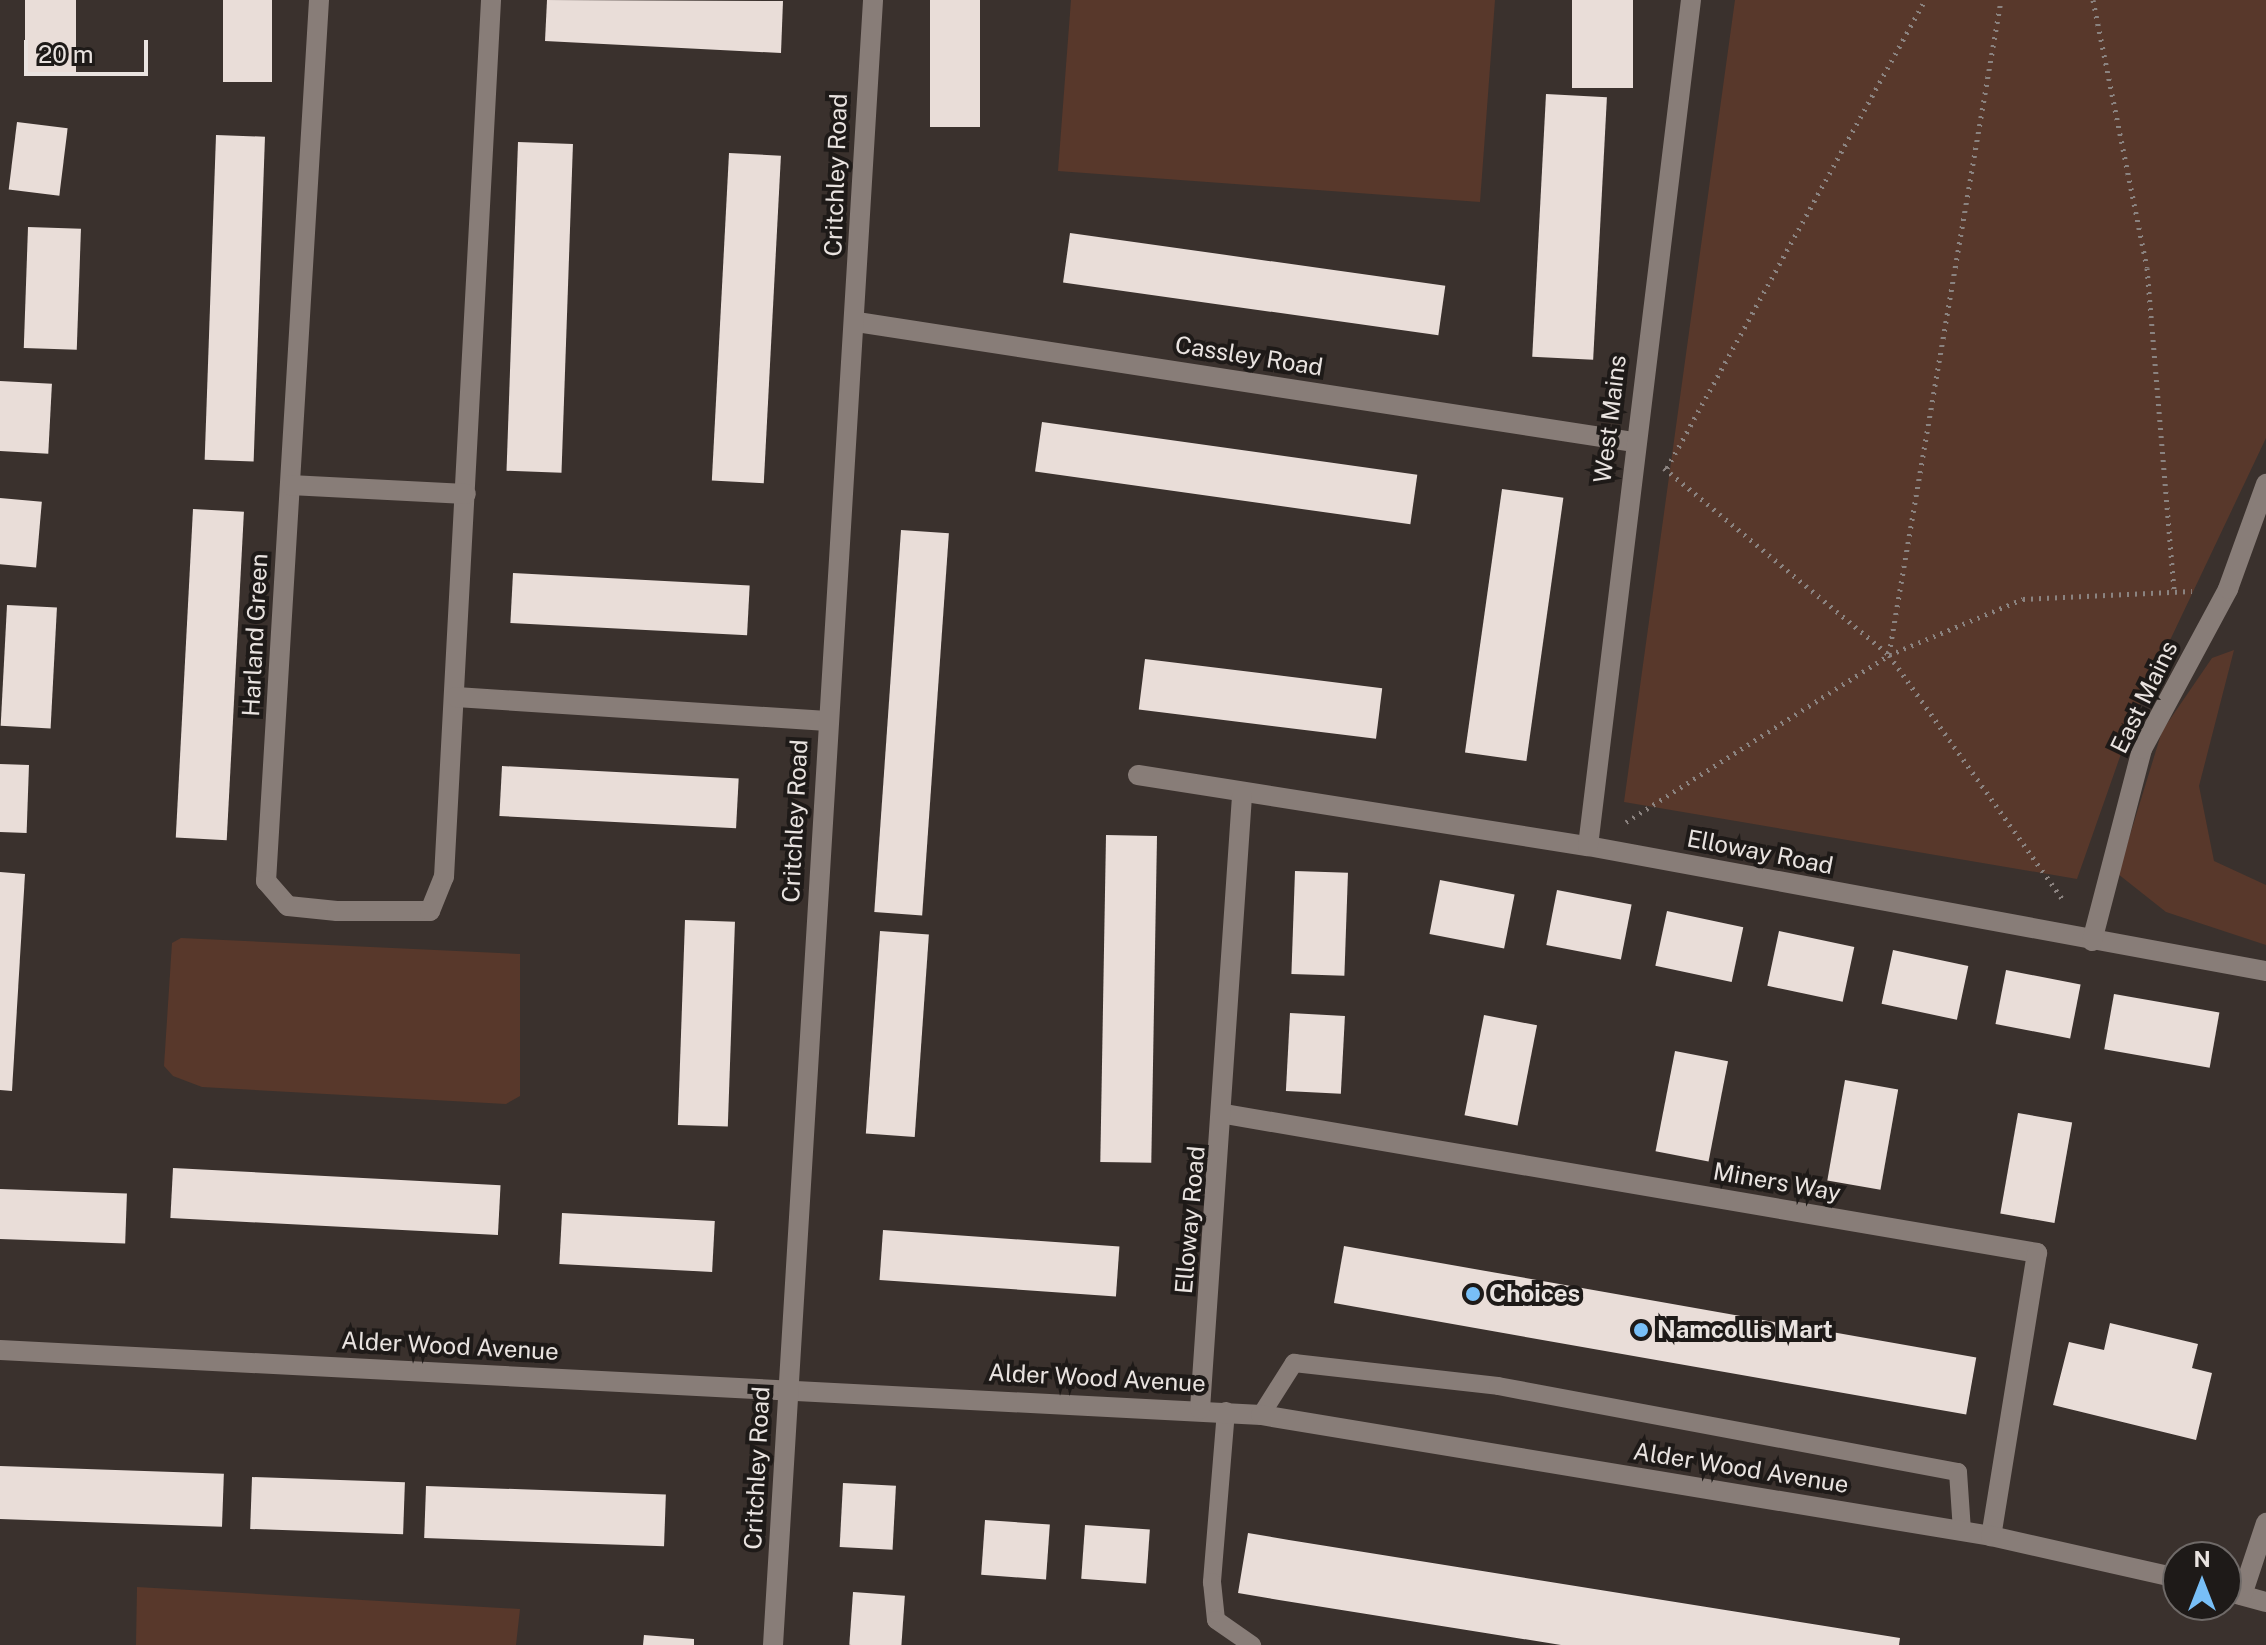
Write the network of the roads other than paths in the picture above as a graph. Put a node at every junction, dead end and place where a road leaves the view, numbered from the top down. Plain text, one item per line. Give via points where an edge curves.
1 (319, 0) edge
2 (491, 0) edge
3 (873, 0) edge
4 (1691, 0) edge
5 (857, 322) junction
6 (1633, 442) junction
7 (2266, 484) edge
8 (290, 485) junction
9 (466, 494) junction
10 (456, 697) junction
11 (827, 721) junction
12 (1138, 775) dead end
13 (1242, 796) junction
14 (1588, 846) junction
15 (2092, 941) junction
16 (2266, 971) edge
17 (1225, 1114) junction
18 (0, 1350) edge
19 (787, 1389) junction
20 (1200, 1409) junction
21 (1226, 1411) junction
22 (1261, 1415) junction
23 (2266, 1523) edge
24 (1962, 1531) junction
25 (1991, 1536) junction
26 (2162, 1574) edge
27 (2242, 1576) edge
28 (2242, 1595) edge
29 (2266, 1602) edge
30 (773, 1645) edge
31 (1252, 1645) edge

1 - 8 street, Harland Green
2 - 9 street, Harland Green
3 - 5 street, Critchley Road
4 - 6 street, West Mains
5 - 6 street, Cassley Road
5 - 11 street, Critchley Road
6 - 14 street, West Mains
7 - 15 street, East Mains via 2228,589 2142,749
8 - 9 street
8 - 10 street, Harland Green via 266,881 288,906 430,911 444,877
9 - 10 street, Harland Green
10 - 11 street
11 - 19 street, Critchley Road
12 - 13 street, Elloway Road
13 - 14 street, Elloway Road
13 - 17 street, Elloway Road
14 - 15 street, Elloway Road
15 - 16 street, Elloway Road
17 - 20 street, Elloway Road
17 - 25 street, Miners Way via 2037,1253
18 - 19 street, Alder Wood Avenue
19 - 20 street, Alder Wood Avenue
19 - 30 street, Critchley Road
20 - 21 street, Alder Wood Avenue
21 - 22 street, Alder Wood Avenue
21 - 31 lane via 1212,1582 1216,1620
22 - 24 street, Alder Wood Avenue
22 - 24 lane via 1294,1363 1498,1386 1958,1472
23 - 27 street
24 - 25 street, Alder Wood Avenue
25 - 26 street, Alder Wood Avenue
28 - 29 street

